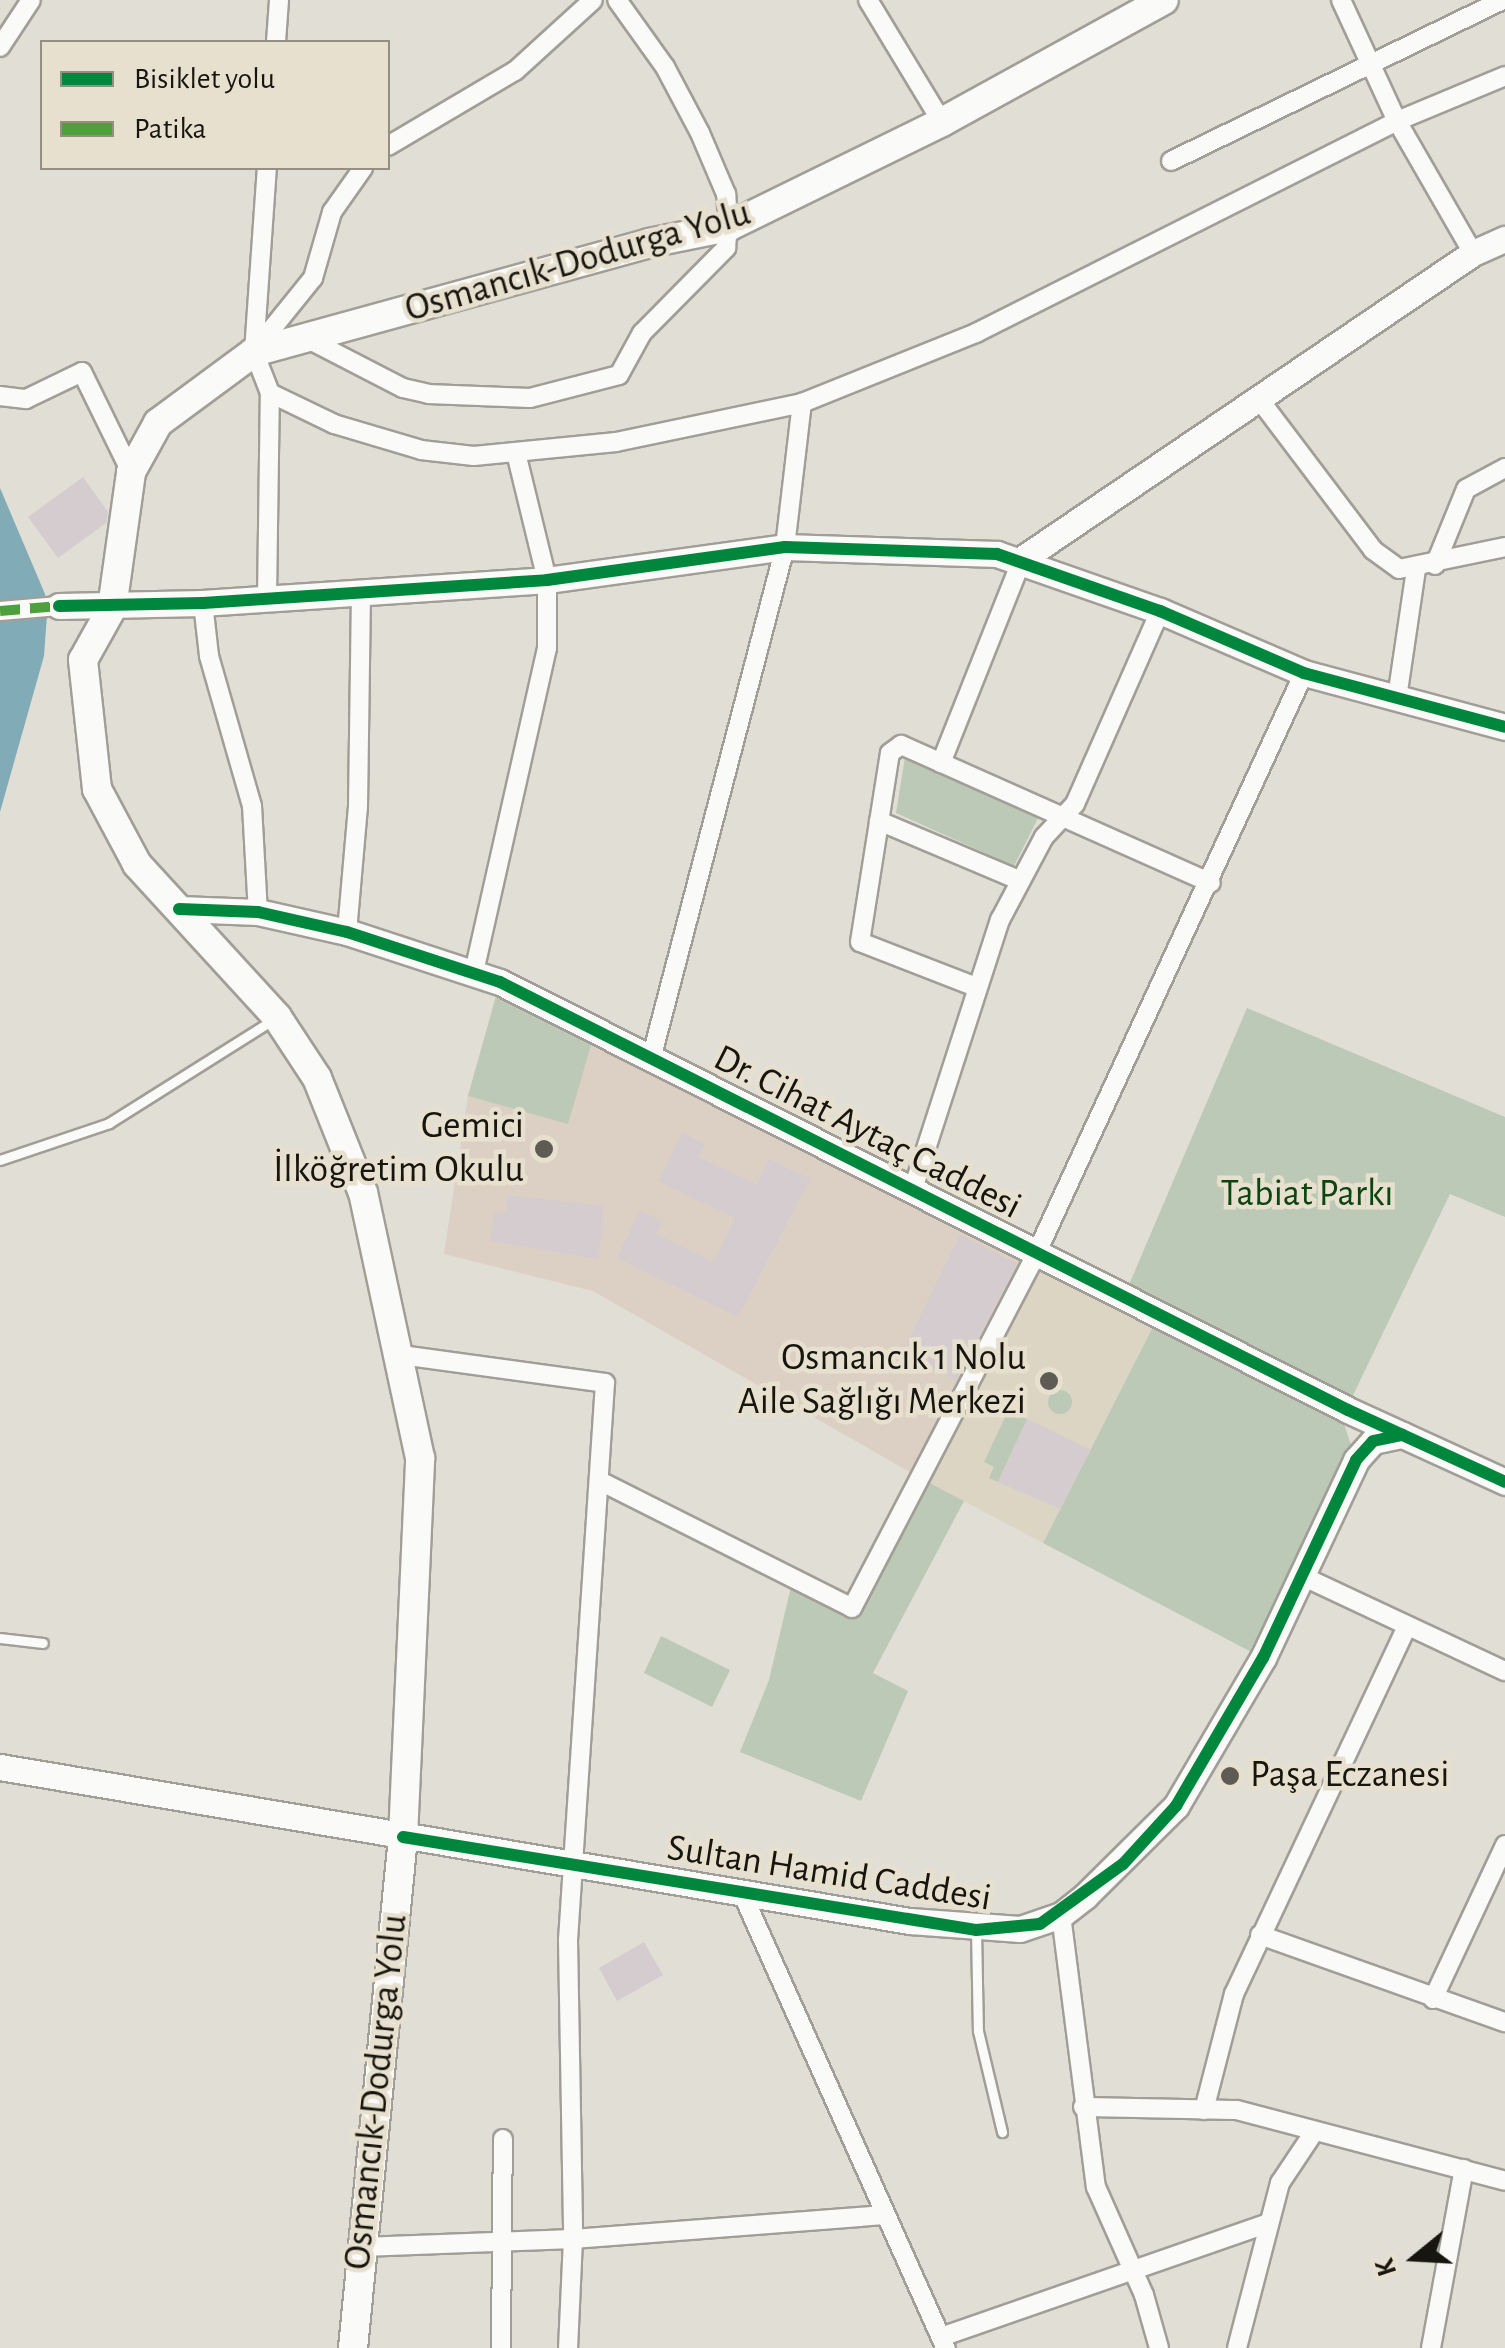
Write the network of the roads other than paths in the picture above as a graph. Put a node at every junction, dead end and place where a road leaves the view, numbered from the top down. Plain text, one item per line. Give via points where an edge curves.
1 (32, 0) edge
2 (279, 0) edge
3 (593, 0) edge
4 (617, 0) edge
5 (868, 0) edge
6 (1164, 0) edge
7 (1340, 0) edge
8 (1502, 0) edge
9 (1129, 8) edge
10 (276, 40) edge
11 (0, 46) edge
12 (1373, 61) junction
13 (1505, 76) edge
14 (1397, 120) junction
15 (942, 122) junction
16 (390, 145) edge
17 (1171, 161) dead end
18 (267, 170) edge
19 (361, 170) edge
20 (728, 228) junction
21 (1505, 240) edge
22 (1473, 253) junction
23 (306, 338) junction
24 (254, 352) junction
25 (270, 392) junction
26 (0, 396) edge
27 (1259, 399) junction
28 (802, 403) junction
29 (516, 454) junction
30 (1505, 468) edge
31 (132, 472) junction
32 (785, 547) junction
33 (1505, 548) edge
34 (1022, 559) junction
35 (1426, 567) junction
36 (547, 580) junction
37 (361, 593) junction
38 (267, 599) junction
39 (203, 604) junction
40 (113, 605) junction
41 (59, 606) joint
42 (0, 610) edge
43 (1160, 611) junction
44 (1304, 673) junction
45 (1397, 698) junction
46 (1505, 726) edge
47 (942, 764) junction
48 (1062, 818) junction
49 (879, 821) junction
50 (1020, 880) junction
51 (1210, 883) junction
52 (179, 910) junction
53 (258, 912) junction
54 (348, 932) junction
55 (474, 972) junction
56 (976, 987) junction
57 (277, 1017) junction
58 (651, 1058) junction
59 (0, 1160) edge
60 (914, 1189) junction
61 (1038, 1252) junction
62 (401, 1355) junction
63 (1325, 1399) junction
64 (1402, 1435) junction
65 (1356, 1460) junction
66 (600, 1481) junction
67 (1505, 1482) edge
68 (1304, 1576) junction
69 (1407, 1626) junction
70 (0, 1638) edge
71 (43, 1643) dead end
72 (1505, 1671) edge
73 (0, 1767) edge
74 (403, 1837) junction
75 (1505, 1845) edge
76 (573, 1866) junction
77 (742, 1893) junction
78 (1061, 1914) junction
79 (976, 1930) junction
80 (1260, 1935) junction
81 (1433, 1999) junction
82 (1505, 2022) edge
83 (1083, 2107) junction
84 (1204, 2110) junction
85 (1002, 2132) dead end
86 (1314, 2132) junction
87 (504, 2139) dead end
88 (1464, 2169) junction
89 (1505, 2181) edge
90 (884, 2215) junction
91 (1269, 2224) junction
92 (573, 2239) junction
93 (504, 2242) junction
94 (362, 2247) junction
95 (1133, 2271) junction
96 (943, 2343) edge
97 (352, 2348) edge
98 (501, 2348) edge
99 (568, 2348) edge
100 (1158, 2348) edge
101 (1237, 2348) edge
102 (1432, 2348) edge

1 - 11 street
2 - 10 street
3 - 16 street via 515,71
4 - 20 street via 665,67 700,133 726,194
5 - 15 street
6 - 9 main road, Osmancık-Dodurga Yolu
7 - 12 street
8 - 12 street
9 - 15 main road, Osmancık-Dodurga Yolu
12 - 14 street
12 - 17 street
13 - 14 street
14 - 22 street
14 - 28 street via 976,332
15 - 20 main road, Osmancık-Dodurga Yolu
18 - 24 street
19 - 24 street via 338,198 313,278
20 - 23 main road, Osmancık-Dodurga Yolu via 649,243
20 - 23 street via 726,248 642,333 618,375 597,384 530,398 428,394
21 - 22 street
22 - 27 street
23 - 24 main road, Osmancık-Dodurga Yolu
24 - 25 street
24 - 31 main road, Osmancık-Dodurga Yolu via 158,423
25 - 29 street via 334,424 421,450
25 - 38 street
26 - 31 street via 26,399 82,372
27 - 34 street
27 - 35 street via 1374,550 1398,569
28 - 29 street via 616,442
28 - 32 street
29 - 36 street
30 - 35 street via 1466,489
31 - 40 main road, Osmancık-Dodurga Yolu
32 - 34 street
32 - 36 street
32 - 58 street
33 - 35 street
34 - 43 street
34 - 47 street
35 - 45 street
36 - 37 street
36 - 55 street via 543,672
37 - 38 street
37 - 54 street via 358,808
38 - 39 street
39 - 40 street
39 - 53 street via 209,656 252,806
40 - 41 street
40 - 52 main road, Osmancık-Dodurga Yolu via 83,660 92,772 120,839
41 - 42 street
43 - 44 street
43 - 48 street via 1075,804
44 - 45 street
44 - 51 street
45 - 46 street
47 - 48 street
47 - 49 street via 901,745 890,753
48 - 50 street
48 - 51 street
49 - 50 street
49 - 56 street via 860,942
50 - 56 street
51 - 61 street
52 - 53 street, Dr. Cihat Aytaç Caddesi
52 - 57 main road, Osmancık-Dodurga Yolu
53 - 54 street, Dr. Cihat Aytaç Caddesi
54 - 55 street, Dr. Cihat Aytaç Caddesi
55 - 58 street, Dr. Cihat Aytaç Caddesi
56 - 60 street
57 - 59 lane via 109,1123
57 - 62 main road, Osmancık-Dodurga Yolu via 317,1078 346,1142
58 - 60 street, Dr. Cihat Aytaç Caddesi
60 - 61 street, Dr. Cihat Aytaç Caddesi
61 - 63 street, Dr. Cihat Aytaç Caddesi
61 - 66 street via 852,1608
62 - 66 street via 604,1382
62 - 74 main road, Osmancık-Dodurga Yolu via 423,1487
63 - 64 street, Dr. Cihat Aytaç Caddesi
63 - 65 street via 1342,1418
64 - 65 street via 1373,1440
64 - 67 street, Dr. Cihat Aytaç Caddesi
65 - 68 street, Sultan Hamid Caddesi
66 - 76 street
68 - 69 street
68 - 78 street, Sultan Hamid Caddesi via 1176,1806 1123,1864
69 - 72 street
69 - 80 street
70 - 71 lane
73 - 74 street, Sultan Hamid Caddesi
74 - 76 street, Sultan Hamid Caddesi
74 - 94 main road, Osmancık-Dodurga Yolu
75 - 81 street
76 - 77 street, Sultan Hamid Caddesi
76 - 92 street
77 - 79 street, Sultan Hamid Caddesi
77 - 90 street
78 - 79 street, Sultan Hamid Caddesi via 1020,1929
78 - 83 street
79 - 85 lane via 978,2031
80 - 81 street
80 - 84 street via 1217,2042
81 - 82 street
83 - 84 street
83 - 95 street via 1096,2187
84 - 86 street via 1236,2110
86 - 88 street
86 - 91 street via 1280,2183
87 - 93 street
88 - 89 street
88 - 102 street
90 - 92 street
90 - 96 street
91 - 95 street
91 - 101 street
92 - 93 street
92 - 99 street
93 - 94 street
93 - 98 street
94 - 97 main road, Osmancık-Dodurga Yolu
95 - 96 street
95 - 100 street

